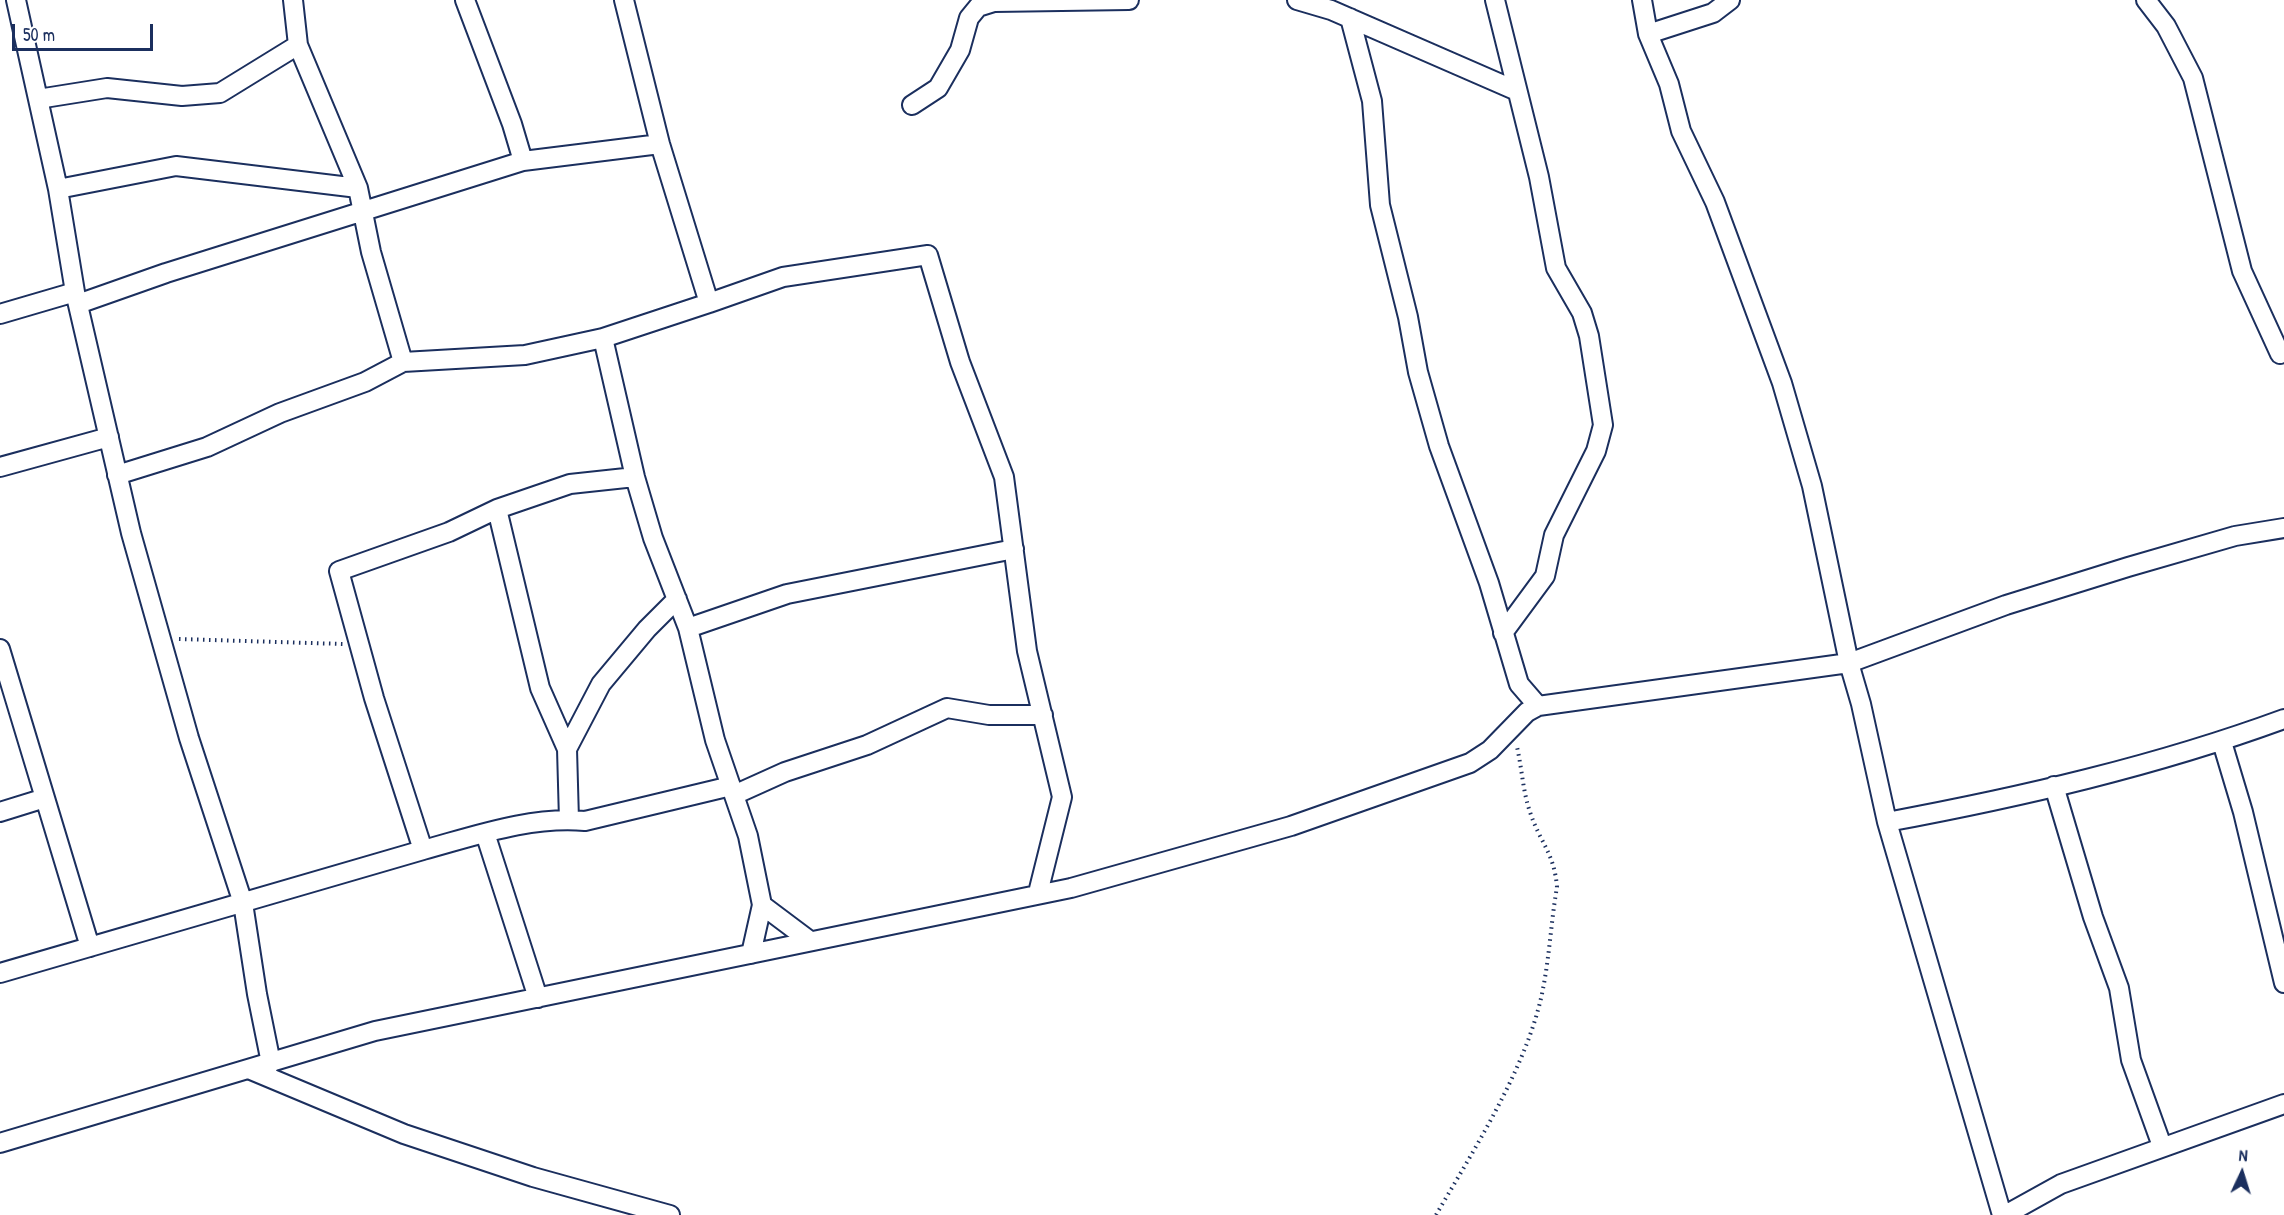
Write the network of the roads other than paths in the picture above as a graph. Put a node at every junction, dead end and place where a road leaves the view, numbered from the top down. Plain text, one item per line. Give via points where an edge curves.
1 (16, 0) edge
2 (293, 0) edge
3 (465, 0) edge
4 (624, 0) edge
5 (1129, 0) edge
6 (1297, 0) edge
7 (1495, 0) edge
8 (1642, 0) edge
9 (1730, 0) edge
10 (2146, 0) edge
11 (1350, 18) junction
12 (1648, 34) junction
13 (298, 45) junction
14 (1517, 91) junction
15 (38, 99) junction
16 (912, 105) dead end
17 (660, 144) junction
18 (523, 161) junction
19 (358, 188) junction
20 (58, 189) junction
21 (363, 210) junction
22 (77, 298) junction
23 (709, 303) junction
24 (0, 314) edge
25 (603, 338) junction
26 (2283, 358) edge
27 (403, 362) junction
28 (109, 437) junction
29 (0, 467) edge
30 (117, 475) junction
31 (635, 477) junction
32 (497, 509) junction
33 (2284, 528) edge
34 (1014, 549) junction
35 (676, 599) junction
36 (688, 628) junction
37 (1503, 633) junction
38 (0, 649) edge
39 (1849, 663) junction
40 (1538, 706) junction
41 (1042, 715) junction
42 (2284, 719) edge
43 (2222, 742) junction
44 (567, 749) junction
45 (2054, 786) junction
46 (732, 790) junction
47 (45, 798) junction
48 (0, 812) edge
49 (569, 820) junction
50 (1887, 822) junction
51 (485, 833) junction
52 (423, 850) junction
53 (1038, 893) junction
54 (243, 903) junction
55 (762, 905) junction
56 (810, 941) junction
57 (90, 947) junction
58 (751, 954) junction
59 (0, 973) edge
60 (2284, 983) edge
61 (538, 998) junction
62 (271, 1064) junction
63 (250, 1070) junction
64 (2284, 1104) edge
65 (0, 1143) edge
66 (2162, 1146) junction
67 (670, 1215) edge
68 (2004, 1215) edge

1 - 15 street
2 - 13 street
3 - 18 street
4 - 17 street
5 - 16 street via 994,3 978,7 969,18 960,50 938,88
6 - 11 street
7 - 14 street
8 - 12 street
9 - 12 street via 1713,13
10 - 26 street via 2166,26 2193,78 2242,271
11 - 14 street
11 - 37 street via 1372,101 1380,205 1418,372
12 - 39 street via 1669,84 1681,131 1715,202 1782,383 1812,486
13 - 15 street via 220,93 182,96 107,88
13 - 19 street
14 - 37 street via 1556,268 1582,313 1589,336 1603,425 1596,451 1554,535 1545,576
15 - 20 street
17 - 18 street
17 - 23 street
18 - 21 street
19 - 20 street via 176,166
19 - 21 street
20 - 22 street
21 - 22 street
21 - 27 street
22 - 24 street
22 - 28 street
23 - 25 street
23 - 34 street via 783,277 928,255 960,362 1004,477
25 - 27 street via 525,355
25 - 31 street
27 - 30 street via 365,382 280,413 207,447
28 - 29 street
28 - 30 street
30 - 54 street via 189,738
31 - 32 street via 570,484
31 - 35 street
32 - 44 street via 540,688
32 - 52 street via 449,532 339,571
33 - 39 street via 2235,536 2128,567 2006,605
34 - 36 street via 787,594
34 - 41 street via 1027,651
35 - 36 street
35 - 44 street via 601,684
36 - 46 street via 715,740
37 - 40 street via 1520,684
38 - 47 street
39 - 40 street
39 - 50 street
40 - 53 street via 1527,712 1490,750 1450,771 1291,826 1071,888
41 - 46 street via 989,715 947,708 867,745
41 - 53 street via 1062,797
42 - 43 street
43 - 45 street
43 - 60 street
44 - 49 street
45 - 50 street
45 - 66 street via 2119,988 2131,1060
46 - 49 street via 585,821
46 - 55 street via 748,836
47 - 48 street
47 - 57 street
49 - 51 street via 520,824
50 - 68 street
51 - 52 street
51 - 61 street
52 - 54 street
53 - 56 street
54 - 57 street
54 - 62 street
55 - 56 street
55 - 58 street
56 - 58 street
57 - 59 street
58 - 61 street
61 - 62 street via 375,1031
62 - 63 street
63 - 65 street
63 - 67 street via 404,1134 533,1177
64 - 66 street
66 - 68 street via 2061,1184

